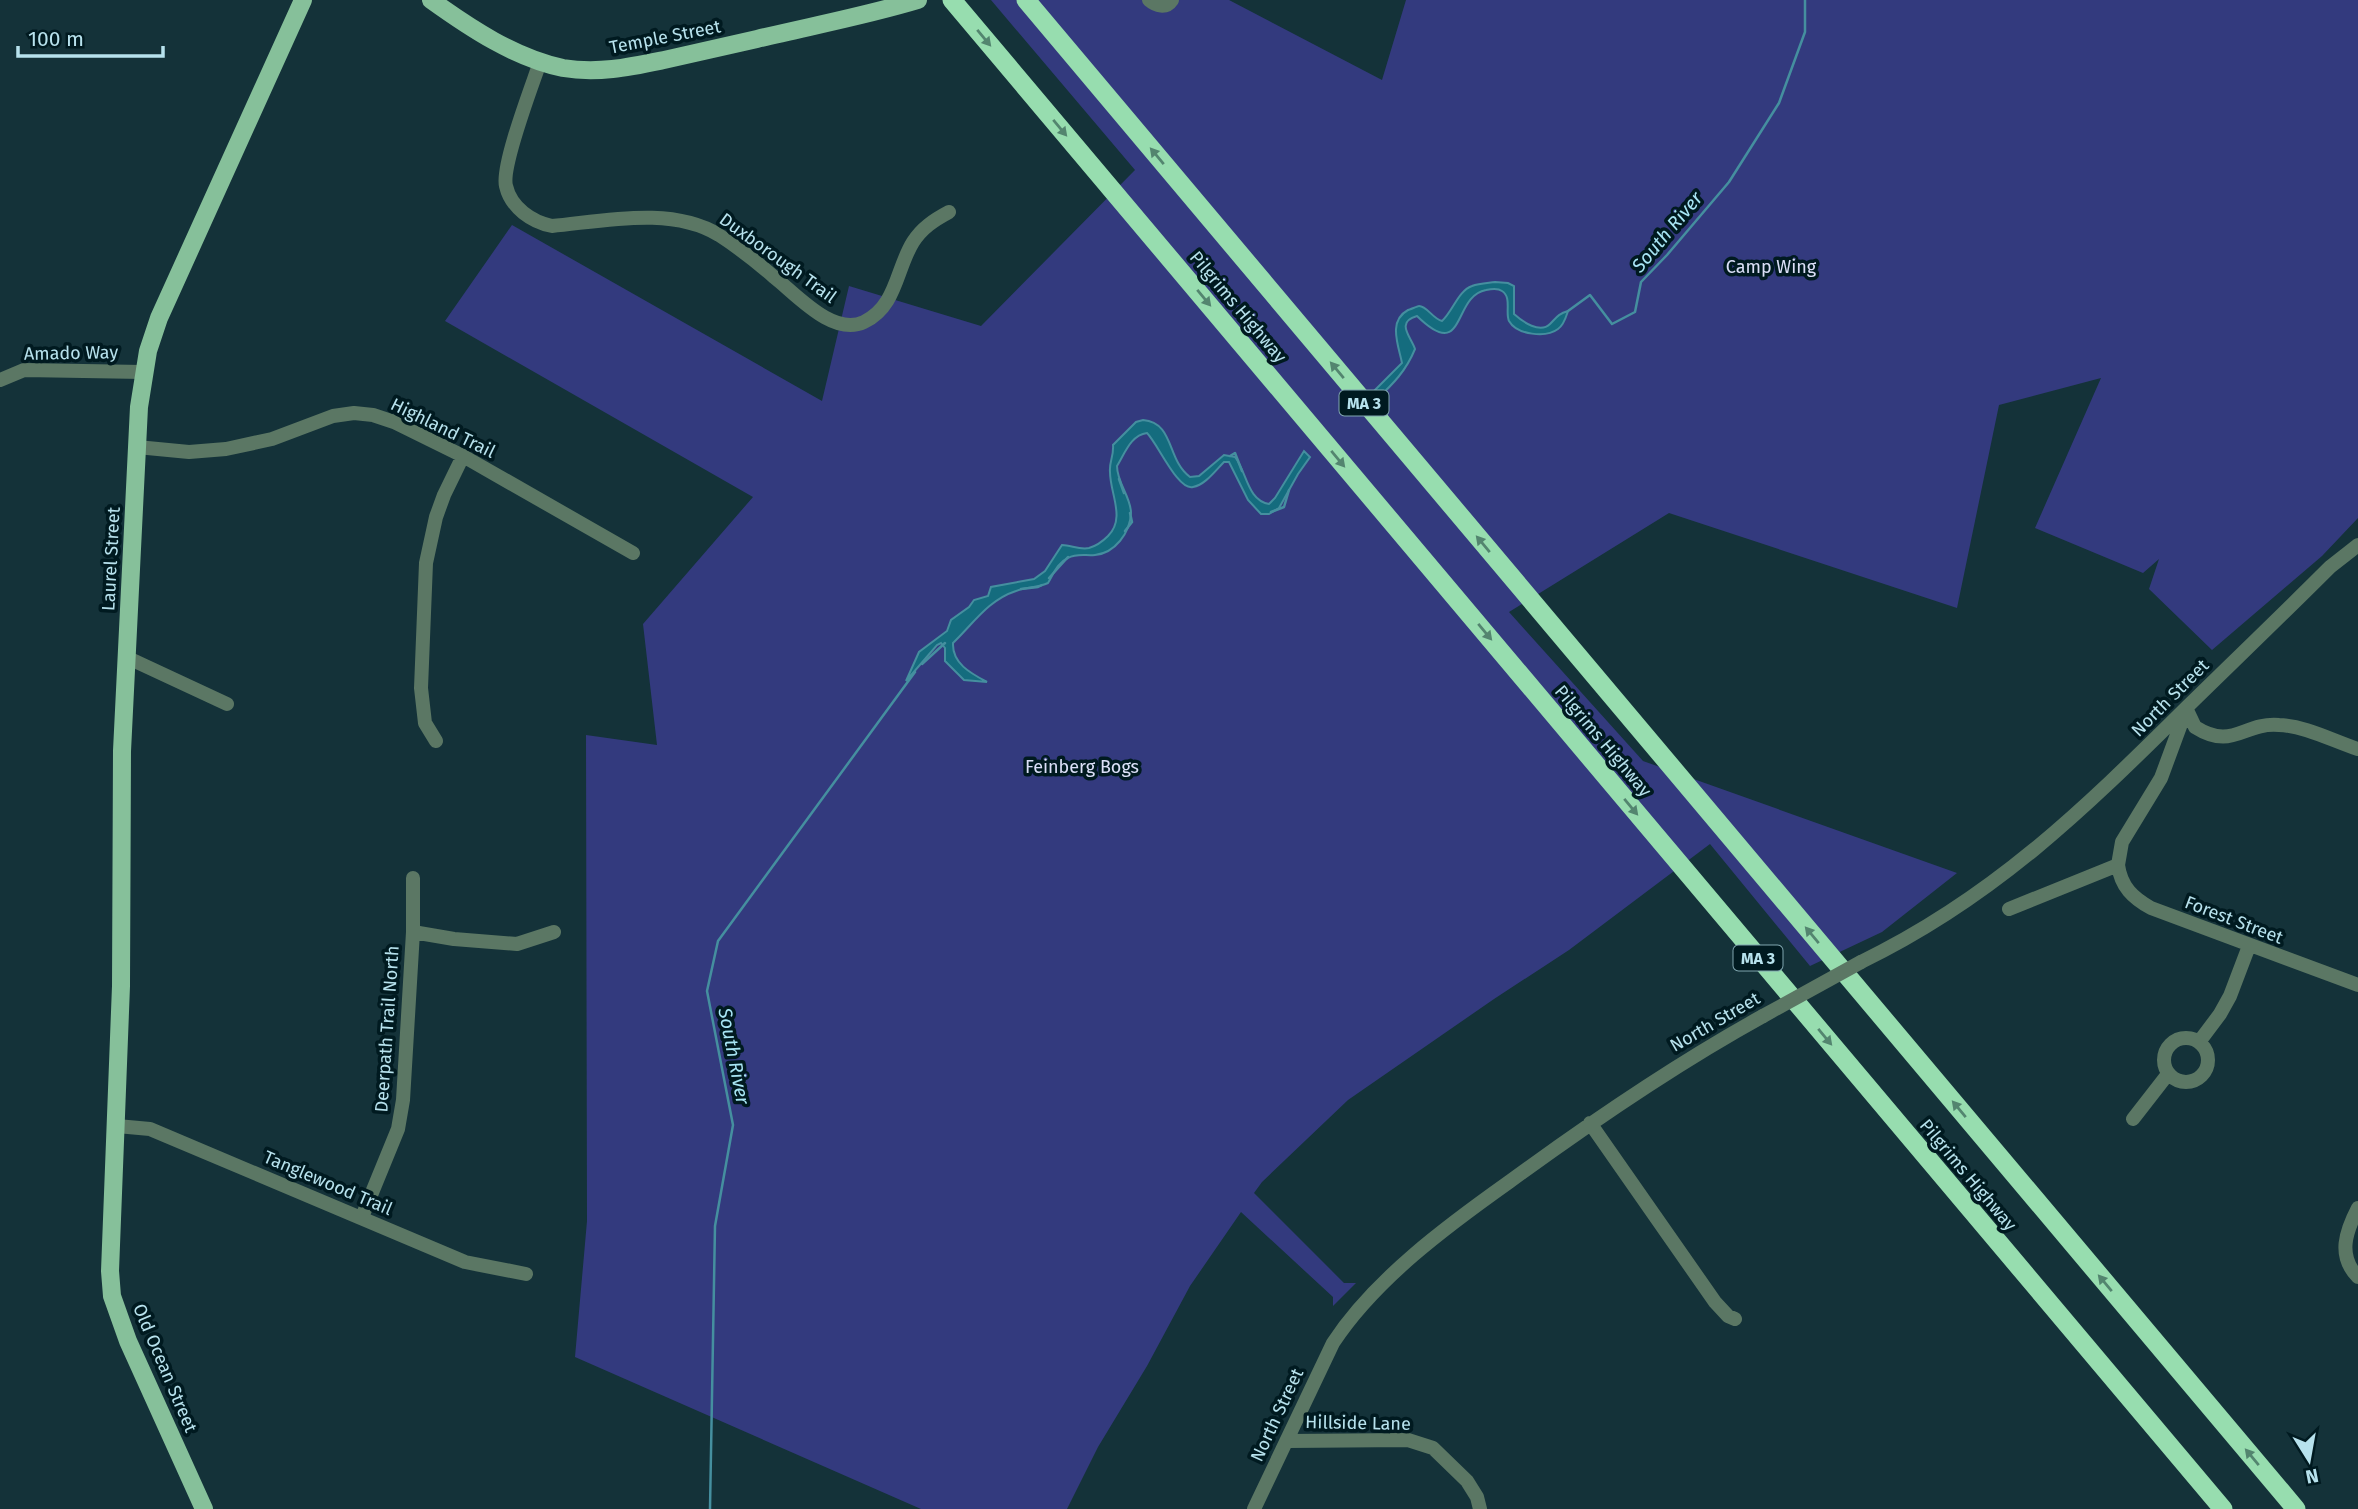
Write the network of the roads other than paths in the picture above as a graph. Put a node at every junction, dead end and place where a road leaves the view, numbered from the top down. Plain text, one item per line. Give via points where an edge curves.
1 (303, 0) edge
2 (431, 0) edge
3 (918, 0) edge
4 (952, 0) edge
5 (1026, 0) edge
6 (1149, 0) edge
7 (1172, 0) edge
8 (540, 62) junction
9 (949, 212) dead end
10 (144, 372) junction
11 (0, 380) edge
12 (137, 447) junction
13 (463, 456) junction
14 (2358, 545) edge
15 (633, 553) dead end
16 (126, 657) junction
17 (227, 704) dead end
18 (2186, 708) junction
19 (436, 741) dead end
20 (2358, 749) edge
21 (2118, 865) junction
22 (413, 878) dead end
23 (2010, 909) dead end
24 (413, 932) junction
25 (554, 932) dead end
26 (2249, 946) junction
27 (2358, 985) edge
28 (2199, 1042) junction
29 (2168, 1074) junction
30 (2133, 1119) dead end
31 (1590, 1123) junction
32 (117, 1126) junction
33 (114, 1154) joint
34 (2358, 1208) edge
35 (362, 1217) junction
36 (526, 1274) dead end
37 (2358, 1277) edge
38 (1735, 1319) dead end
39 (1288, 1441) junction
40 (204, 1509) edge
41 (1254, 1509) edge
42 (1480, 1509) edge
43 (2223, 1509) edge
44 (2296, 1509) edge

1 - 10 main road, Laurel Street via 159,318
2 - 8 main road, Temple Street
3 - 8 main road, Temple Street via 632,67 581,70
4 -> 43 highway, Pilgrims Highway / MA 3
44 -> 5 highway, Pilgrims Highway / MA 3
6 - 7 street via 1157,6
8 - 9 street, Duxborough Trail via 505,176 514,202 539,223 650,219 695,225 718,234 812,310 857,325 881,309 917,237
10 - 11 street, Amado Way via 24,370
10 - 12 main road, Laurel Street
12 - 13 street, Highland Trail via 189,452 226,449 354,412 394,422
12 - 16 main road, Laurel Street
13 - 15 street, Highland Trail
13 - 19 street via 436,517 426,563 421,688 425,723
14 - 18 street, North Street
16 - 17 street
16 - 32 main road, Laurel Street
18 - 20 street via 2195,727 2211,735 2228,738 2277,724
18 - 21 street via 2161,778 2122,842
18 - 31 street, North Street, bridge via 2087,806 2020,863 1951,911 1691,1056
21 - 23 street
21 - 26 street, Forest Street via 2125,887 2144,904
22 - 24 street, Deerpath Trail North
24 - 25 street via 517,944
24 - 35 street, Deerpath Trail North via 398,1129
26 - 27 street, Forest Street
26 - 28 street via 2230,996
28 - 29 street via 2185,1038 2172,1042 2164,1061
28 - 29 street via 2208,1054 2202,1076 2189,1083
29 - 30 street
31 - 38 street via 1715,1302
31 - 39 street, North Street via 1440,1232 1399,1269 1340,1332
32 - 33 main road, Laurel Street
32 - 35 street, Tanglewood Trail via 150,1129
33 - 40 main road, Old Ocean Street via 109,1259 112,1296 135,1359
34 - 37 street via 2344,1244 2348,1263
35 - 36 street, Tanglewood Trail via 465,1262
39 - 41 street, North Street
39 - 42 street, Hillside Lane via 1408,1440 1433,1448 1467,1481

